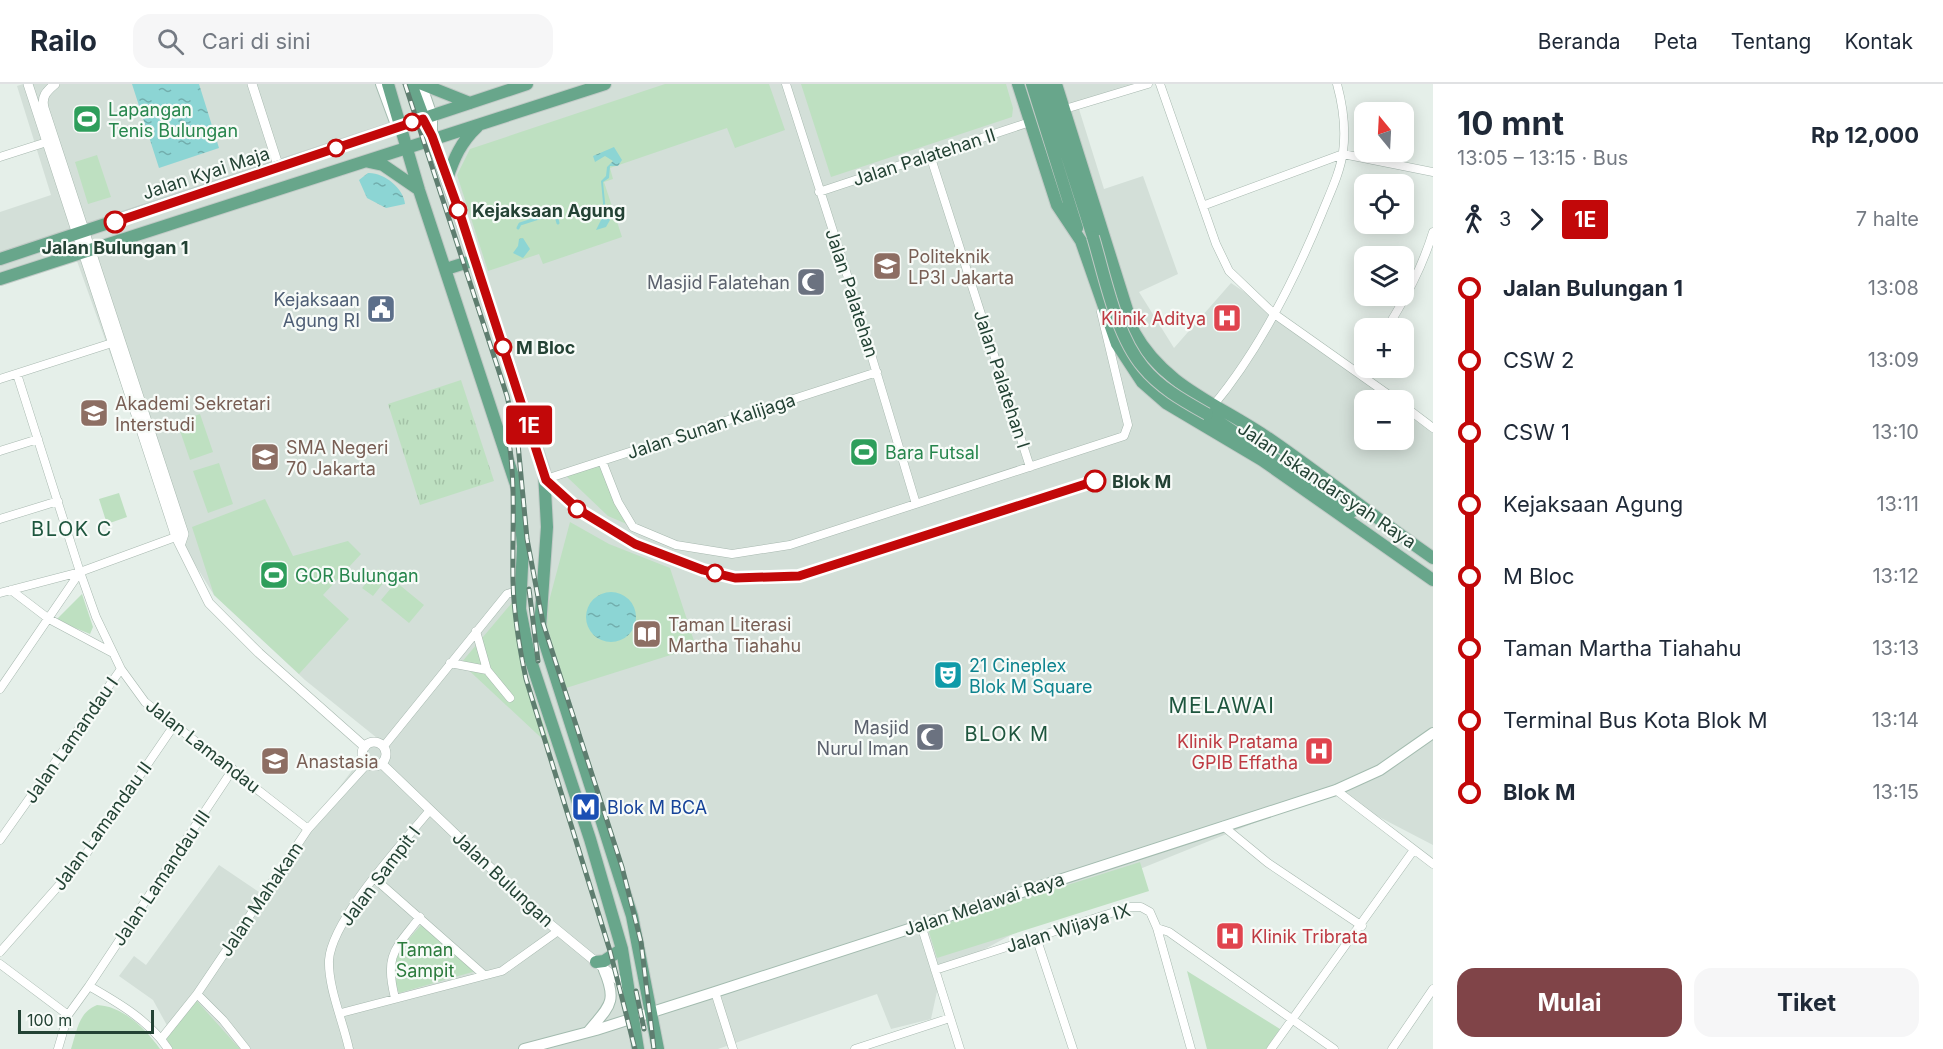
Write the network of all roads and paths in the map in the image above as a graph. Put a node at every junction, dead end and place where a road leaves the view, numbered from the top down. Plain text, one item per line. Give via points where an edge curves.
1 (28, 84) edge
2 (55, 84) edge
3 (252, 84) edge
4 (381, 84) edge
5 (388, 84) edge
6 (411, 84) edge
7 (422, 84) edge
8 (527, 84) edge
9 (605, 84) edge
10 (786, 84) edge
11 (1018, 84) edge
12 (1032, 84) edge
13 (1044, 84) edge
14 (1056, 84) edge
15 (1148, 84) edge
16 (1160, 84) edge
17 (1337, 84) edge
18 (470, 103) junction
19 (1065, 109) junction
20 (427, 117) junction
21 (1030, 122) junction
22 (480, 124) junction
23 (399, 127) junction
24 (433, 137) junction
25 (50, 141) junction
26 (407, 148) junction
27 (1343, 154) junction
28 (930, 155) junction
29 (0, 157) edge
30 (362, 162) junction
31 (279, 168) junction
32 (1433, 172) edge
33 (447, 179) junction
34 (1076, 188) junction
35 (419, 190) junction
36 (819, 192) junction
37 (1205, 205) junction
38 (1096, 213) junction
39 (1433, 232) edge
40 (80, 233) junction
41 (1087, 239) junction
42 (87, 251) junction
43 (0, 259) edge
44 (475, 260) junction
45 (446, 269) junction
46 (0, 279) edge
47 (1094, 282) junction
48 (1273, 313) junction
49 (1393, 318) edge
50 (112, 343) junction
51 (1354, 370) edge
52 (877, 372) junction
53 (17, 374) junction
54 (1365, 378) edge
55 (0, 379) edge
56 (1382, 390) edge
57 (1215, 404) junction
58 (1414, 412) edge
59 (1199, 422) junction
60 (1432, 424) edge
61 (38, 439) junction
62 (0, 451) edge
63 (602, 461) junction
64 (1030, 467) junction
65 (546, 480) junction
66 (58, 501) junction
67 (916, 504) junction
68 (0, 519) edge
69 (180, 538) junction
70 (1433, 558) edge
71 (1433, 567) edge
72 (80, 572) junction
73 (1433, 580) edge
74 (10, 590) junction
75 (520, 590) junction
76 (0, 593) edge
77 (49, 619) junction
78 (476, 631) junction
79 (111, 652) junction
80 (450, 663) junction
81 (121, 669) junction
82 (487, 670) junction
83 (0, 689) edge
84 (510, 698) dead end
85 (175, 724) junction
86 (1433, 733) edge
87 (384, 746) junction
88 (365, 747) junction
89 (367, 764) junction
90 (382, 764) junction
91 (233, 770) junction
92 (1336, 790) junction
93 (430, 810) junction
94 (1223, 826) junction
95 (308, 829) junction
96 (0, 840) edge
97 (1413, 851) junction
98 (616, 860) junction
99 (1433, 864) edge
100 (598, 865) junction
101 (374, 878) junction
102 (420, 917) junction
103 (921, 925) junction
104 (1362, 926) junction
105 (1156, 928) junction
106 (558, 931) junction
107 (1036, 937) junction
108 (622, 949) junction
109 (0, 952) edge
110 (0, 964) edge
111 (600, 966) junction
112 (935, 970) junction
113 (484, 975) junction
114 (89, 986) junction
115 (629, 989) junction
116 (1433, 989) edge
117 (715, 992) junction
118 (197, 994) junction
119 (395, 998) junction
120 (652, 1011) junction
121 (340, 1013) junction
122 (68, 1015) junction
123 (633, 1017) junction
124 (950, 1018) junction
125 (1291, 1021) junction
126 (588, 1032) junction
127 (161, 1039) junction
128 (58, 1049) edge
129 (168, 1049) edge
130 (246, 1049) edge
131 (349, 1049) edge
132 (524, 1049) edge
133 (638, 1049) edge
134 (658, 1049) edge
135 (733, 1049) edge
136 (855, 1049) edge
137 (960, 1049) edge
138 (1073, 1049) edge
139 (1191, 1049) edge
140 (1271, 1049) edge
141 (1334, 1049) edge
142 (1392, 1049) edge

1 - 25 street
2 - 25 street via 42,102
3 - 31 street
4 - 23 main road
5 - 23 main road
6 - 20 main road
7 - 18 main road
7 - 20 main road
8 - 18 main road, Jalan Kyai Maja
9 - 22 main road, Jalan Kyai Maja
10 - 36 street, Jalan Palatehan
11 - 21 main road
12 - 41 main road
13 - 34 main road
14 - 19 main road, Jalan Iskandarsyah Raya
15 - 19 street
16 - 37 street
17 - 27 street
18 - 20 main road, Jalan Kyai Maja
19 - 38 main road, Jalan Iskandarsyah Raya
20 - 23 main road, Jalan Kyai Maja
20 - 24 main road
21 - 28 street, Jalan Palatehan II
21 - 41 main road via 1057,205
22 - 24 main road, Jalan Kyai Maja
22 - 33 main road via 456,153
23 - 26 main road
23 - 31 main road, Jalan Kyai Maja
24 - 26 main road, Jalan Kyai Maja
24 - 33 main road
25 - 29 street
25 - 40 street
26 - 30 main road, Jalan Kyai Maja
26 - 35 main road
27 - 32 street
27 - 37 street
27 - 48 street via 1305,254
28 - 36 street, Jalan Palatehan II
28 - 64 street, Jalan Palatehan I
30 - 35 main road via 382,165
30 - 42 main road, Jalan Kyai Maja
31 - 40 main road, Jalan Kyai Maja
33 - 44 main road
34 - 38 main road
34 - 41 main road
35 - 45 main road
36 - 52 street, Jalan Palatehan
37 - 48 street via 1229,271
38 - 57 main road, Jalan Iskandarsyah Raya via 1134,332 1143,347 1177,383
39 - 49 street via 1416,278
40 - 42 street
40 - 43 main road, Jalan Kyai Maja
41 - 47 main road, Jalan Iskandarsyah Raya
41 - 71 main road, bridge via 1127,341 1150,374 1180,399 1260,447
42 - 46 main road, Jalan Kyai Maja
42 - 50 street
42 - 69 street
44 - 45 main road
44 - 65 main road
45 - 75 main road via 518,491 523,546
47 - 59 main road, Jalan Iskandarsyah Raya via 1126,361 1166,403
47 - 64 street via 1127,432 1109,443
48 - 51 street
48 - 57 street via 1249,358
50 - 53 street
50 - 69 street
52 - 63 street, Jalan Sunan Kalijaga
52 - 67 street, Jalan Palatehan
53 - 55 street
53 - 61 street, Jalan Lamandau
54 - 56 street
57 - 59 street
57 - 70 main road, Jalan Iskandarsyah Raya via 1291,454
58 - 60 street
59 - 73 main road, Jalan Iskandarsyah Raya via 1262,459
61 - 62 street
61 - 66 street, Jalan Lamandau
63 - 65 street, Jalan Sunan Kalijaga
63 - 67 street via 633,527 659,540 713,552 749,553 790,545
64 - 67 street
65 - 98 main road via 548,527 540,628
66 - 68 street
66 - 72 street, Jalan Lamandau
69 - 72 street
69 - 88 street via 209,603
72 - 74 street
72 - 77 street
72 - 79 street, Jalan Lamandau
74 - 76 street
74 - 77 street
75 - 78 street via 507,594
75 - 100 main road via 529,655
77 - 79 street
77 - 83 street
78 - 80 street
78 - 82 street
79 - 81 street, Jalan Lamandau
80 - 82 street
80 - 87 street
81 - 85 street, Jalan Lamandau via 137,695
81 - 96 street, Jalan Lamandau I
82 - 84 street
85 - 91 street, Jalan Lamandau
85 - 109 street, Jalan Lamandau II via 84,857
86 - 92 main road, Jalan Melawai Raya via 1380,770
87 - 88 street via 374,742
87 - 90 street
88 - 89 street via 362,756
89 - 90 street
89 - 95 street, Jalan Mahakam
90 - 93 street, Jalan Bulungan
91 - 95 street, Jalan Lamandau
91 - 114 street, Jalan Lamandau III
92 - 94 main road, Jalan Melawai Raya
92 - 97 street
93 - 101 street, Jalan Sampit I
93 - 106 street, Jalan Bulungan
94 - 103 main road, Jalan Melawai Raya
94 - 104 street via 1268,864
95 - 118 street, Jalan Mahakam
97 - 99 street
97 - 104 street
98 - 100 main road
98 - 120 main road
100 - 108 main road
101 - 102 street
101 - 121 street, Jalan Sampit I via 331,946 329,962
102 - 113 street
102 - 119 street via 390,961
103 - 112 street
103 - 117 main road, Jalan Melawai Raya
104 - 125 street
105 - 107 street, Jalan Wijaya IX via 1150,912 1130,907
105 - 125 street, Jalan Wijaya IX via 1169,932
105 - 139 street
106 - 111 street, Jalan Bulungan
106 - 113 street via 518,962
107 - 112 street, Jalan Wijaya IX
107 - 138 street
108 - 111 main road
108 - 115 main road
110 - 122 street
111 - 115 street, Jalan Bulungan
111 - 126 main road via 613,996
112 - 124 street
113 - 119 street
114 - 122 street
114 - 127 street via 128,1009
115 - 123 main road
116 - 142 street
117 - 120 main road, Jalan Melawai Raya
117 - 135 street
118 - 127 street, Jalan Mahakam
118 - 130 street
119 - 121 street
120 - 123 main road, Jalan Melawai Raya
120 - 134 main road
121 - 131 street, Jalan Sampit I
122 - 128 street
123 - 126 main road, Jalan Melawai Raya
123 - 133 main road
124 - 136 street
124 - 137 street
125 - 140 street
125 - 141 street, Jalan Wijaya IX
126 - 132 main road, Jalan Melawai Raya
127 - 129 street

